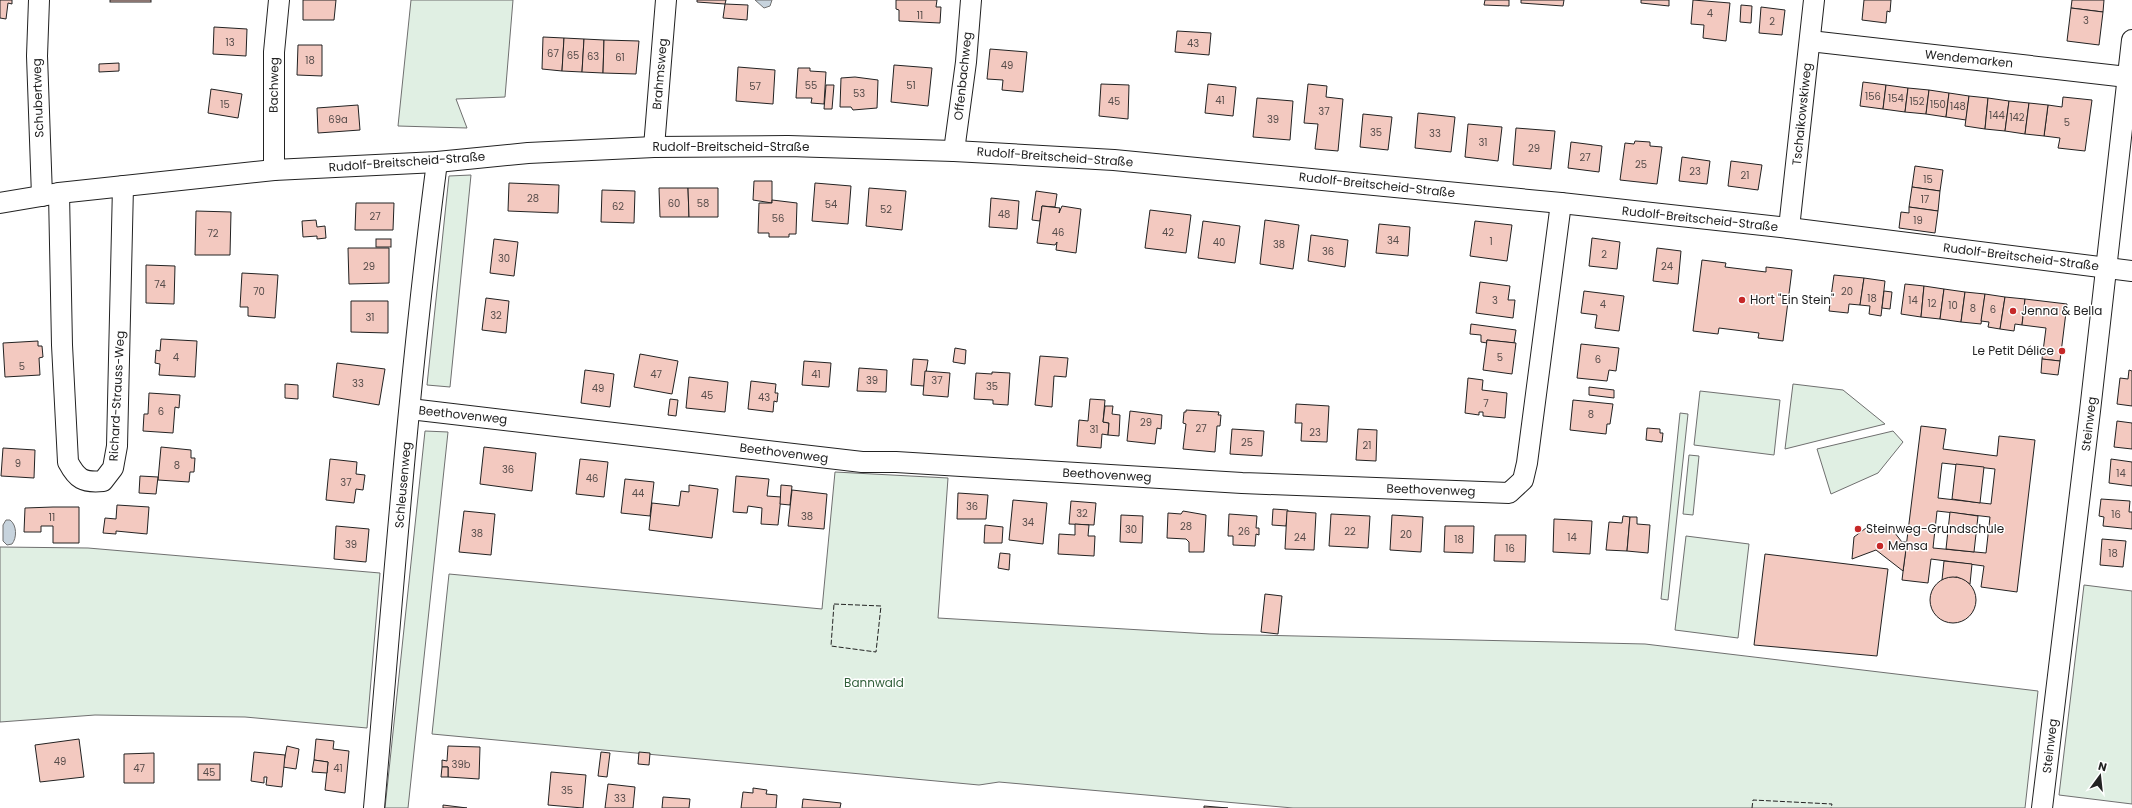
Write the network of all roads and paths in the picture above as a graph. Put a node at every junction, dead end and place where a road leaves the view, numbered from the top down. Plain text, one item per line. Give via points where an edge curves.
1 (39, 0) edge
2 (278, 0) edge
3 (666, 0) edge
4 (971, 0) edge
5 (1814, 0) edge
6 (2132, 40) edge
7 (1810, 41) junction
8 (2130, 66) edge
9 (654, 147) junction
10 (954, 151) junction
11 (437, 162) junction
12 (274, 170) junction
13 (123, 186) junction
14 (51, 194) junction
15 (0, 202) edge
16 (1561, 203) junction
17 (1789, 228) junction
18 (2106, 268) junction
19 (2132, 271) edge
20 (410, 410) junction
21 (374, 808) edge
22 (2042, 808) edge

1 - 14 street, Schubertweg via 37,56
2 - 12 street, Bachweg via 274,59
3 - 9 street, Brahmsweg
4 - 10 street, Offenbachweg
5 - 7 street, Tschaikowskiweg
6 - 8 street, Steinweg
7 - 8 street, Wendemarken
7 - 17 street, Tschaikowskiweg
8 - 18 street, Steinweg
9 - 10 street, Rudolf-Breitscheid-Straße via 788,146
9 - 11 street, Rudolf-Breitscheid-Straße via 528,153
10 - 16 street, Rudolf-Breitscheid-Straße via 1114,160
11 - 12 street, Rudolf-Breitscheid-Straße
11 - 20 street, Schleusenweg
12 - 13 street, Rudolf-Breitscheid-Straße
13 - 14 street, Rudolf-Breitscheid-Straße
13 - 14 street, Richard-Strauss-Weg via 117,446 113,468 103,481 89,483 75,475 68,462
14 - 15 street, Rudolf-Breitscheid-Straße
16 - 17 street, Rudolf-Breitscheid-Straße
16 - 20 street, Beethovenweg via 1527,463 1523,480 1509,493 1242,483 862,462
17 - 18 street, Rudolf-Breitscheid-Straße
18 - 19 street, Rudolf-Breitscheid-Straße
18 - 22 street, Steinweg
20 - 21 street, Schleusenweg

